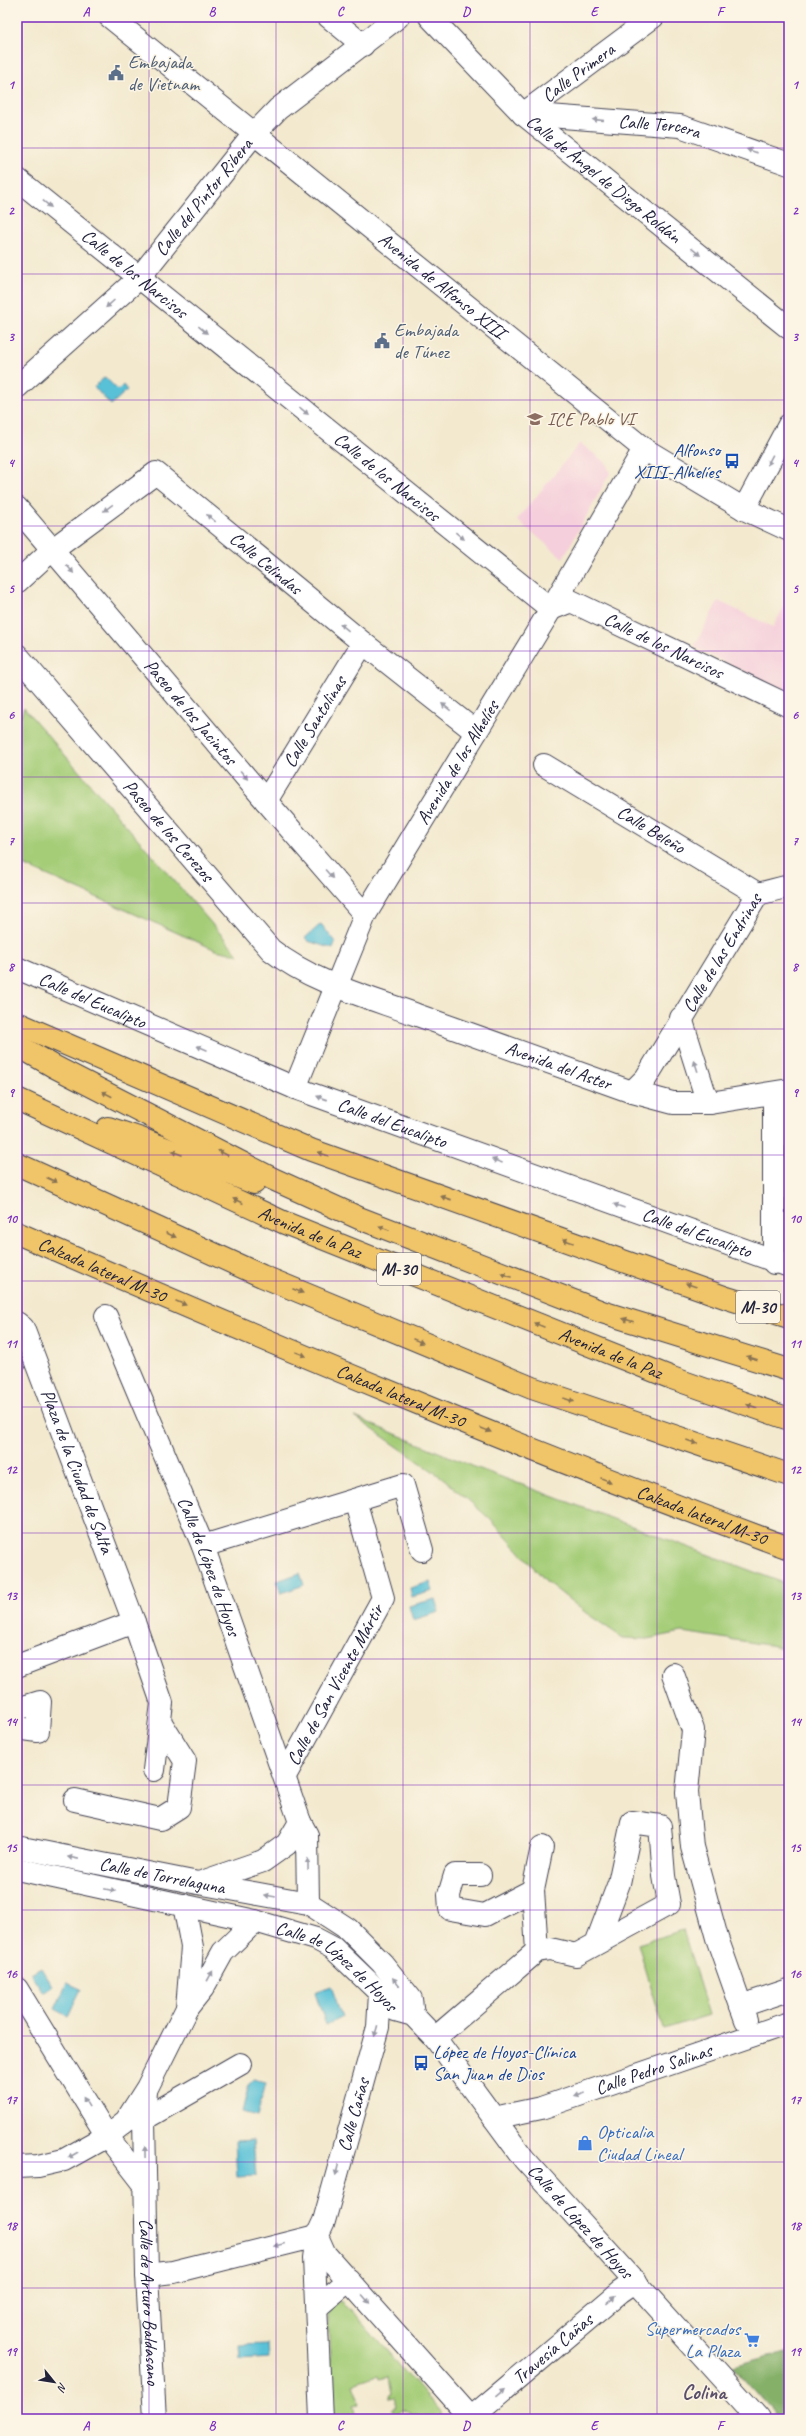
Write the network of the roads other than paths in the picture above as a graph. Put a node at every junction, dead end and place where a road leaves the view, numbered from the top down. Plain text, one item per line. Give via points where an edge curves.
1 (110, 17) edge
2 (329, 17) edge
3 (398, 17) edge
4 (430, 17) edge
5 (653, 17) edge
6 (362, 45) junction
7 (523, 114) junction
8 (254, 134) junction
9 (789, 164) edge
10 (17, 179) edge
11 (139, 278) junction
12 (789, 328) edge
13 (17, 387) edge
14 (789, 425) edge
15 (644, 449) junction
16 (17, 508) edge
17 (744, 509) junction
18 (789, 530) edge
19 (53, 549) junction
20 (17, 582) edge
21 (551, 609) junction
22 (363, 642) junction
23 (17, 655) edge
24 (789, 706) edge
25 (476, 732) junction
26 (544, 764) dead end
27 (266, 801) junction
28 (789, 886) edge
29 (758, 894) junction
30 (365, 915) junction
31 (17, 968) edge
32 (336, 984) junction
33 (681, 1018) junction
34 (17, 1023) edge
35 (17, 1045) edge
36 (295, 1088) junction
37 (632, 1092) junction
38 (782, 1092) edge
39 (17, 1100) edge
40 (710, 1103) junction
41 (17, 1164) edge
42 (359, 1218) junction
43 (17, 1233) edge
44 (782, 1265) edge
45 (106, 1316) dead end
46 (789, 1317) edge
47 (17, 1323) edge
48 (789, 1370) edge
49 (789, 1419) edge
50 (789, 1475) edge
51 (355, 1500) junction
52 (203, 1546) junction
53 (789, 1548) edge
54 (422, 1550) dead end
55 (134, 1622) junction
56 (17, 1666) edge
57 (673, 1674) dead end
58 (17, 1709) edge
59 (160, 1720) junction
60 (17, 1728) edge
61 (154, 1770) dead end
62 (285, 1776) junction
63 (75, 1800) dead end
64 (300, 1822) junction
65 (17, 1847) edge
66 (542, 1847) dead end
67 (17, 1869) edge
68 (480, 1875) dead end
69 (198, 1883) junction
70 (532, 1890) junction
71 (308, 1902) junction
72 (184, 1905) junction
73 (255, 1921) junction
74 (596, 1944) junction
75 (537, 1951) junction
76 (17, 1989) edge
77 (789, 1990) edge
78 (380, 1992) junction
79 (742, 2006) junction
80 (187, 2008) junction
81 (413, 2015) junction
82 (789, 2023) edge
83 (751, 2035) junction
84 (435, 2038) junction
85 (240, 2064) dead end
86 (147, 2088) junction
87 (494, 2118) junction
88 (144, 2119) junction
89 (107, 2136) junction
90 (17, 2167) edge
91 (145, 2185) junction
92 (317, 2236) junction
93 (147, 2275) junction
94 (349, 2280) junction
95 (636, 2281) junction
96 (317, 2307) junction
97 (465, 2416) edge
98 (155, 2419) edge
99 (322, 2419) edge
100 (759, 2419) edge

1 - 8 street, Avenida de Alfonso XIII
2 - 6 street
3 - 6 street, Calle del Pintor Ribera
4 - 7 street, Calle de Ángel de Diego Roldán
5 - 7 street, Calle Primera
6 - 8 street, Calle del Pintor Ribera via 278,109
9 -> 7 street, Calle Tercera via 680,126
7 -> 12 street, Calle de Ángel de Diego Roldán
8 - 11 street, Calle del Pintor Ribera
8 - 15 street, Avenida de Alfonso XIII
10 -> 11 street, Calle de los Narcisos
11 -> 13 street, Calle del Pintor Ribera
11 -> 21 street, Calle de los Narcisos
14 -> 17 street
15 - 17 street, Avenida de Alfonso XIII
15 - 21 street, Avenida de los Alhelíes
16 - 19 street, Paseo de los Jacintos
17 - 18 street, Avenida de Alfonso XIII
19 - 20 street
22 -> 19 street, Calle Celindas via 156,473
19 -> 27 street, Paseo de los Jacintos
21 - 24 street, Calle de los Narcisos via 571,601
21 - 25 street, Avenida de los Alhelíes
25 -> 22 street, Calle Celindas
22 - 27 street, Calle Santolinas
23 - 32 street, Paseo de los Cerezos via 271,950 289,964
25 - 30 street, Avenida de los Alhelíes
26 - 29 street, Calle Beleño
27 -> 30 street, Paseo de los Jacintos
28 - 29 street, Calle de las Endrinas
29 - 33 street, Calle de las Endrinas
30 - 32 street, Avenida de los Alhelíes
36 -> 31 street, Calle del Eucalipto
32 - 36 street, Avenida de los Alhelíes
32 - 37 street, Avenida del Aster
33 - 37 street, Calle de las Endrinas via 646,1078
40 -> 33 street, Calle de las Endrinas
46 -> 34 highway, M-30 via 727,1298 311,1150
42 -> 35 highway via 273,1179
44 -> 36 street, Calle del Eucalipto
37 - 40 street, Avenida del Aster via 673,1103
38 - 40 street, Avenida del Aster
38 - 44 street
42 -> 39 highway via 287,1196 141,1139
49 -> 39 highway, Avenida de la Paz / M-30 via 672,1378 285,1223
41 -> 50 highway via 262,1276 532,1388
48 -> 42 highway via 602,1312
43 -> 53 highway, Calzada lateral M-30 via 236,1327 631,1490
45 - 52 street, Calle de López de Hoyos
47 - 55 street, Plaza de la Ciudad de Salta via 23,1328
51 - 52 street
51 - 54 street via 403,1485
51 - 62 street, Calle de San Vicente Mártir via 383,1598
52 - 62 street, Calle de López de Hoyos
55 - 56 street
55 - 59 street, Plaza de la Ciudad de Salta via 162,1703
57 - 79 street via 693,1730 687,1792 692,1847 717,1938
58 - 60 street via 40,1702 38,1731
59 - 61 street, Plaza de la Ciudad de Salta
59 - 63 street via 185,1761 179,1807 160,1819
62 - 64 street, Calle de López de Hoyos
64 - 69 street via 287,1844 263,1861
71 -> 64 street, Calle de López de Hoyos via 307,1836
69 -> 65 street, Calle de Torrelaguna
66 - 70 street
67 -> 72 street, Calle de Torrelaguna
68 - 70 street via 455,1875 448,1895 450,1909 485,1915
71 -> 69 street, Calle de Torrelaguna
70 - 75 street
81 -> 71 street, Calle de López de Hoyos via 411,2000 382,1964 348,1928
72 - 73 street, Calle de Torrelaguna
72 - 80 street, Calle de Arturo Baldasano via 192,1947
73 - 78 street, Calle de López de Hoyos via 316,1939 333,1948
80 -> 73 street, Calle de Arturo Baldasano via 203,1988 223,1952
74 - 74 street via 669,1904 660,1826 632,1822 619,1883
74 - 75 street via 576,1955 550,1949
75 - 84 street
89 -> 76 street
77 - 79 street
78 - 81 street, Calle de López de Hoyos via 395,2010
78 -> 92 street, Calle Cañas via 378,2027 324,2221
79 - 83 street
80 - 86 street, Calle de Arturo Baldasano
81 - 84 street, Calle de López de Hoyos
82 - 83 street, Calle Pedro Salinas
83 -> 87 street, Calle Pedro Salinas via 541,2108
84 - 87 street, Calle de López de Hoyos
85 - 88 street
86 - 88 street, Calle de Arturo Baldasano
86 - 89 street, Calle de Arturo Baldasano via 126,2121
87 - 95 street, Calle de López de Hoyos via 524,2159
91 -> 88 street, Calle de Arturo Baldasano
89 -> 90 street, Calle de Arturo Baldasano via 64,2160 38,2166
89 - 91 street
91 - 93 street, Calle de Arturo Baldasano
92 -> 93 street via 173,2272
92 - 94 street via 325,2254
92 - 96 street, Calle Cañas via 314,2258
93 - 98 street, Calle de Arturo Baldasano
94 - 96 street
94 -> 97 street
97 -> 95 street, Travesía Cañas
95 - 100 street, Calle de López de Hoyos
96 - 99 street, Calle Cañas

